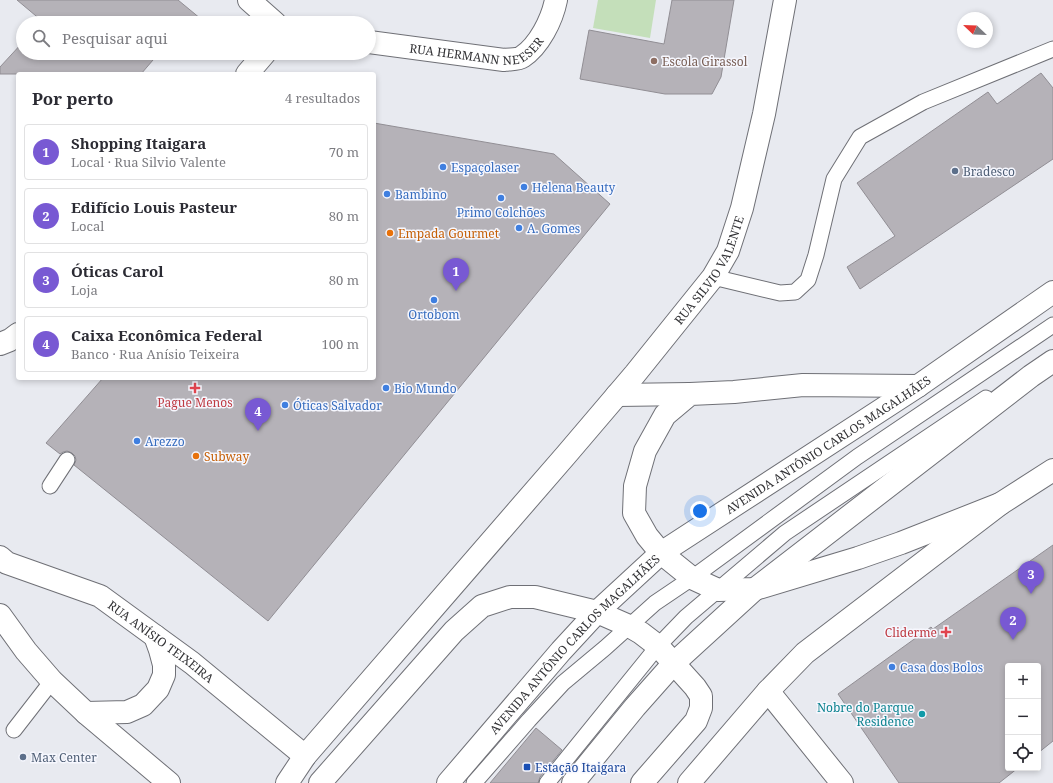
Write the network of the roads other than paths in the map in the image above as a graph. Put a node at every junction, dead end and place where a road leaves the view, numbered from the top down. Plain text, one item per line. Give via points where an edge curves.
1 (249, 0) edge
2 (556, 0) edge
3 (785, 0) edge
4 (267, 16) edge
5 (376, 43) edge
6 (1053, 49) edge
7 (259, 60) edge
8 (249, 72) edge
9 (713, 276) junction
10 (1053, 292) edge
11 (1053, 325) edge
12 (16, 336) edge
13 (0, 344) edge
14 (1053, 354) edge
15 (1053, 361) edge
16 (918, 386) junction
17 (690, 394) junction
18 (617, 395) junction
19 (67, 460) dead end
20 (1053, 470) edge
21 (50, 486) dead end
22 (1000, 504) junction
23 (661, 553) junction
24 (0, 557) edge
25 (692, 578) junction
26 (755, 588) junction
27 (718, 590) junction
28 (597, 612) junction
29 (0, 615) edge
30 (629, 626) junction
31 (154, 636) junction
32 (658, 646) junction
33 (674, 663) junction
34 (52, 681) junction
35 (768, 691) junction
36 (86, 713) junction
37 (14, 730) dead end
38 (305, 756) junction
39 (169, 783) edge
40 (287, 783) edge
41 (320, 783) edge
42 (448, 783) edge
43 (474, 783) edge
44 (547, 783) edge
45 (573, 783) edge
46 (642, 783) edge
47 (689, 783) edge
48 (842, 783) edge

1 - 4 main road
2 - 5 main road, RUA HERMANN NEESER via 547,26 536,44 521,58 504,60
3 - 9 main road, RUA SILVIO VALENTE via 764,114 742,208 728,251
6 - 9 lane via 924,102 860,137 834,179 808,280 795,292 780,293
7 - 8 main road
9 - 18 main road, RUA SILVIO VALENTE
10 - 16 main road, AVENIDA ANTÔNIO CARLOS MAGALHÃES
11 - 25 lane via 857,457
12 - 13 main road
14 - 27 lane via 785,533
15 - 26 main road
16 - 17 main road via 803,385
16 - 23 main road, AVENIDA ANTÔNIO CARLOS MAGALHÃES
17 - 18 main road
17 - 23 main road via 665,415 645,452 635,486 634,513 647,536
18 - 38 main road, RUA SILVIO VALENTE
19 - 21 lane
20 - 22 main road
22 - 26 main road via 894,546
22 - 35 main road via 805,653
23 - 25 main road
23 - 28 main road, AVENIDA ANTÔNIO CARLOS MAGALHÃES
24 - 31 main road, RUA ANÍSIO TEIXEIRA via 8,563 100,596
25 - 27 main road
25 - 30 lane via 655,603
26 - 27 main road
26 - 33 main road
27 - 32 lane via 686,617
28 - 30 main road
28 - 41 main road via 535,597 510,597 482,606 454,631
28 - 42 main road, AVENIDA ANTÔNIO CARLOS MAGALHÃES
29 - 34 main road
30 - 32 main road
30 - 43 lane via 563,684
31 - 36 main road via 164,665 164,675 158,689 143,705 127,712
31 - 38 main road, RUA ANÍSIO TEIXEIRA via 192,663
32 - 33 main road
32 - 44 lane
33 - 45 main road
33 - 46 main road via 701,696 701,708 696,721
34 - 36 main road
34 - 37 lane
35 - 47 main road
35 - 48 main road
36 - 39 main road
38 - 40 main road

